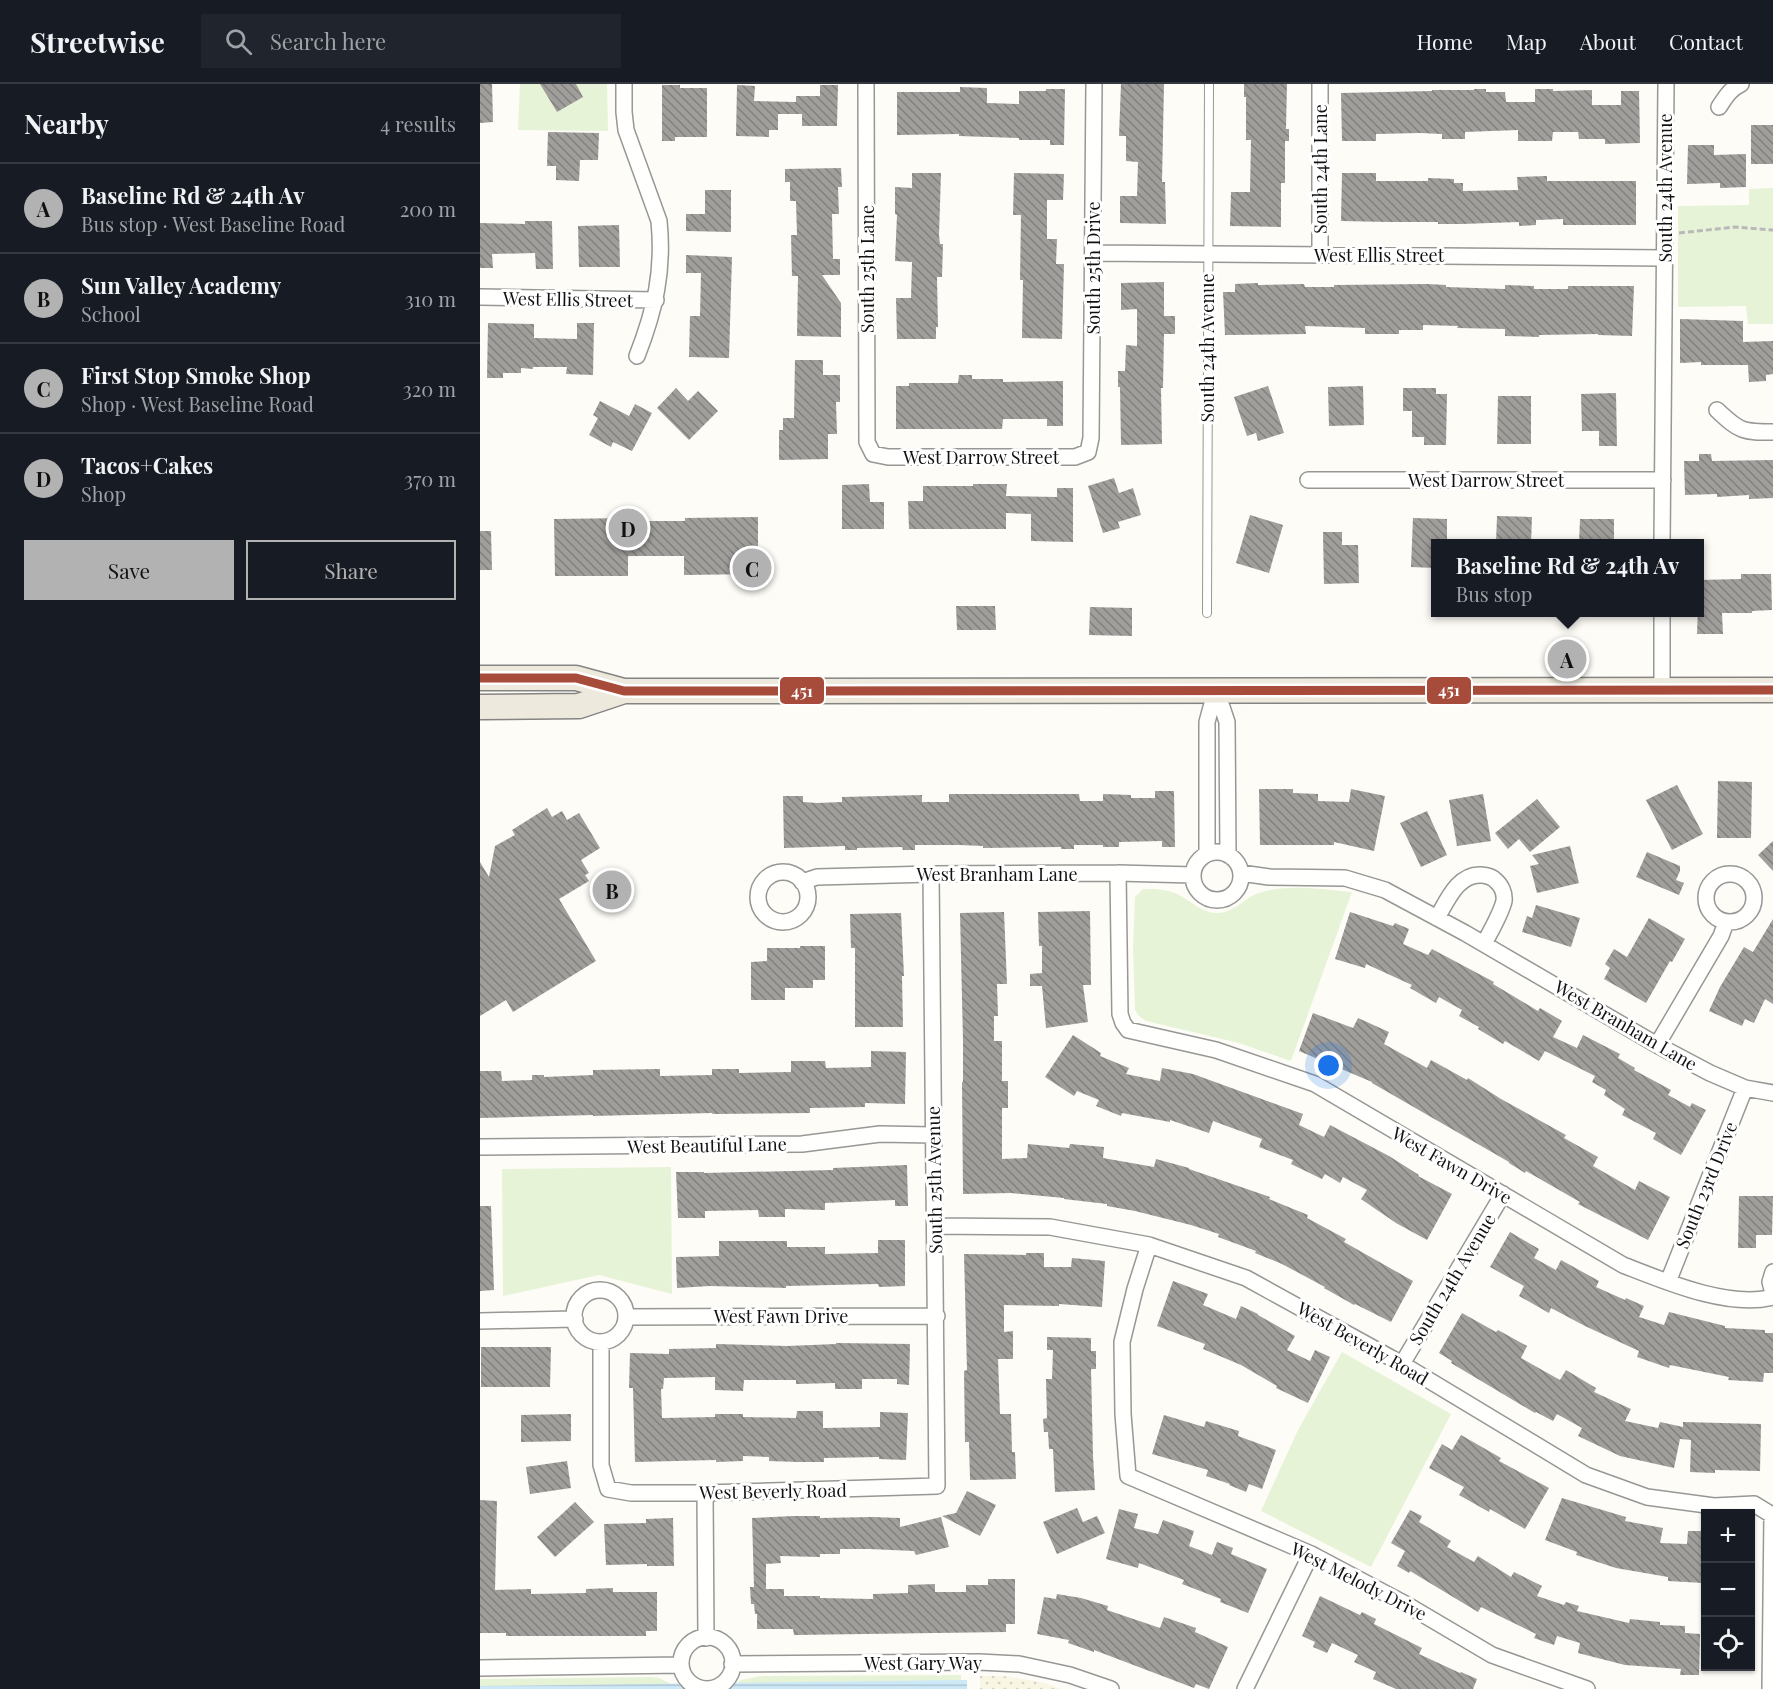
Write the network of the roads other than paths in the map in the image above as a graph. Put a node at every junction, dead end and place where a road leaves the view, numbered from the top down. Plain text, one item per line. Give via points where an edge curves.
1 (624, 84) edge
2 (866, 84) edge
3 (1094, 84) edge
4 (1209, 84) edge
5 (1320, 84) edge
6 (1665, 84) edge
7 (1741, 84) edge
8 (1719, 107) dead end
9 (1094, 253) junction
10 (1207, 254) junction
11 (1320, 255) junction
12 (1664, 258) junction
13 (480, 297) edge
14 (656, 300) junction
15 (638, 356) dead end
16 (1717, 410) dead end
17 (1773, 432) edge
18 (1088, 452) joint
19 (873, 453) joint
20 (1308, 480) dead end
21 (1663, 480) junction
22 (1662, 539) edge
23 (1207, 613) dead end
24 (1662, 617) edge
25 (480, 678) edge
26 (1216, 689) junction
27 (1662, 690) junction
28 (1773, 690) edge
29 (624, 691) junction
30 (480, 706) edge
31 (1207, 854) junction
32 (1228, 855) junction
33 (1118, 873) junction
34 (1241, 873) junction
35 (931, 874) junction
36 (1193, 875) junction
37 (802, 882) dead end
38 (1437, 918) junction
39 (1726, 922) dead end
40 (1484, 944) junction
41 (1657, 1045) junction
42 (1745, 1088) junction
43 (1773, 1093) edge
44 (933, 1135) junction
45 (480, 1147) edge
46 (1503, 1194) junction
47 (935, 1226) junction
48 (1149, 1245) junction
49 (1773, 1272) edge
50 (1668, 1282) junction
51 (1773, 1295) edge
52 (937, 1316) junction
53 (626, 1317) junction
54 (574, 1319) junction
55 (480, 1321) edge
56 (601, 1342) junction
57 (1402, 1364) junction
58 (937, 1486) joint
59 (705, 1492) junction
60 (1772, 1515) edge
61 (1311, 1554) junction
62 (1772, 1606) edge
63 (706, 1638) junction
64 (732, 1664) junction
65 (681, 1665) junction
66 (480, 1668) edge
67 (1111, 1689) edge
68 (1245, 1689) edge
69 (1587, 1689) edge
70 (1770, 1689) edge

1 - 14 street via 626,130 660,221
2 - 19 street, South 25th Lane via 867,442
3 - 9 street, South 25th Drive
4 - 10 lane, South 24th Avenue
5 - 11 street, South 24th Lane
6 - 12 street, South 24th Avenue
7 - 8 street
9 - 10 street, West Ellis Street
9 - 18 street, South 25th Drive
10 - 11 street, West Ellis Street
10 - 23 lane, South 24th Avenue
11 - 12 street, West Ellis Street
12 - 21 street, South 24th Avenue
13 - 14 street, West Ellis Street
14 - 15 street
16 - 17 street via 1739,429
18 - 19 street, West Darrow Street via 1075,458 888,457
20 - 21 street, West Darrow Street
21 - 22 street, South 24th Avenue
24 - 27 street
25 - 29 main road via 576,678
26 - 27 main road
26 - 29 main road
26 - 31 street via 1207,722
26 - 32 street via 1227,722
27 - 28 main road
29 - 30 main road via 579,706
31 - 32 street
31 - 36 street via 1197,862
32 - 34 street
33 - 35 street, West Branham Lane
33 - 36 street, West Branham Lane
33 - 46 street, West Fawn Drive via 1120,1014 1128,1030 1215,1050 1315,1084
34 - 36 street via 1232,895 1217,900 1202,895
34 - 38 street, West Branham Lane via 1345,878 1385,890
35 - 37 street, West Branham Lane via 817,877
35 - 44 street, South 25th Avenue
38 - 40 street, West Branham Lane
38 - 40 street via 1463,880 1472,875 1490,876 1503,891 1504,901
39 - 41 street
40 - 41 street, West Branham Lane
41 - 42 street, West Branham Lane
42 - 43 street, West Branham Lane
42 - 50 street, South 23rd Drive
44 - 45 street, West Beautiful Lane via 880,1134 802,1144
44 - 47 street, South 25th Avenue
46 - 50 street, West Fawn Drive via 1623,1265
46 - 57 street, South 24th Avenue
47 - 48 street, West Beverly Road via 1050,1227
47 - 52 street, South 25th Avenue
48 - 57 street, West Beverly Road via 1246,1278
48 - 61 street, West Melody Drive via 1122,1342 1128,1476
49 - 51 street, West Fawn Drive
50 - 51 street, West Fawn Drive via 1716,1296 1766,1299
52 - 53 street, West Fawn Drive
52 - 58 street, South 25th Avenue
53 - 54 street via 617,1297 595,1291 577,1304
53 - 56 street via 616,1337
54 - 55 street
54 - 56 street via 583,1336
56 - 59 street, West Beverly Road via 601,1465 608,1489 631,1493
57 - 60 street, West Beverly Road via 1586,1475 1647,1497 1714,1506 1754,1504
58 - 59 street, West Beverly Road
59 - 63 street
60 - 62 street
61 - 68 street
61 - 69 street, West Melody Drive via 1492,1655
62 - 70 street
63 - 64 street via 728,1648
63 - 65 street via 690,1643 681,1657
64 - 65 street via 723,1683 711,1689 690,1683
64 - 67 street, West Gary Way via 1019,1664
65 - 66 street

